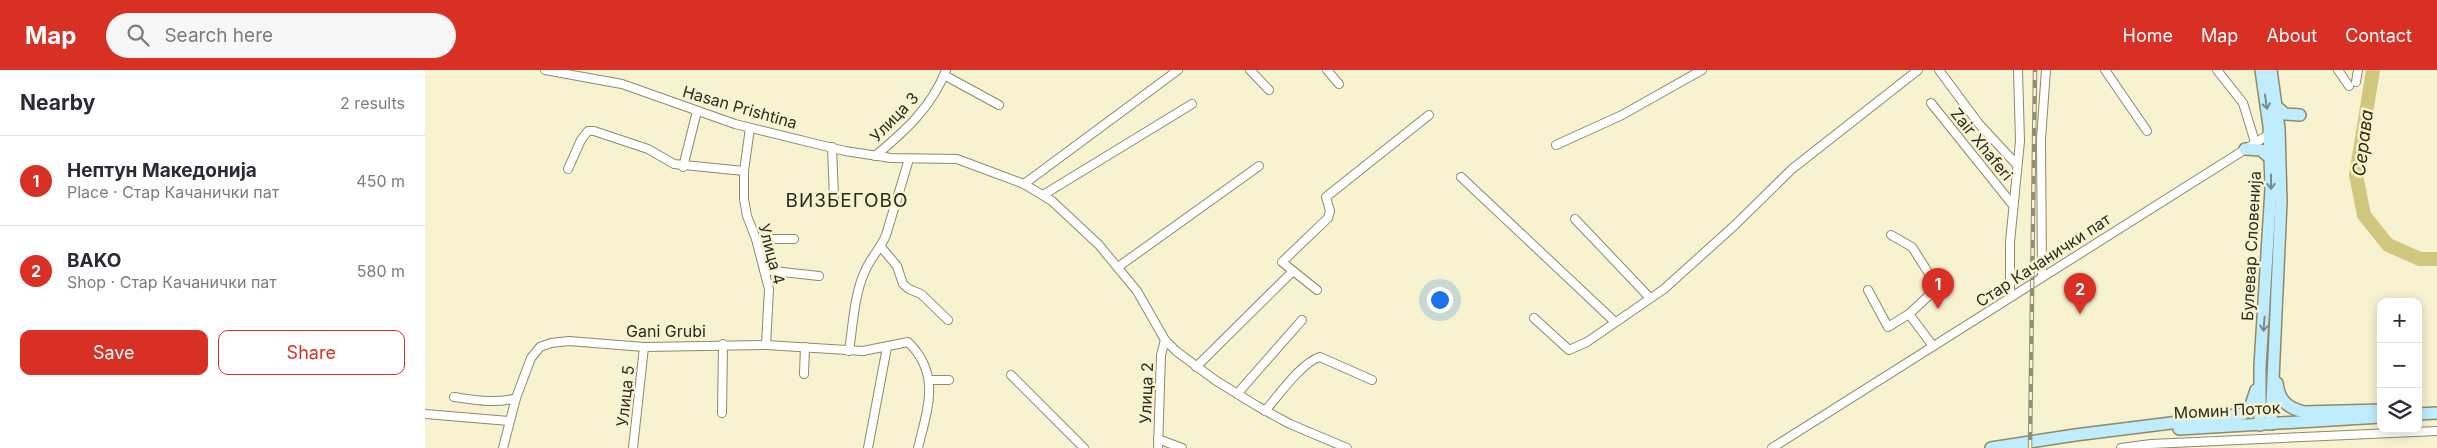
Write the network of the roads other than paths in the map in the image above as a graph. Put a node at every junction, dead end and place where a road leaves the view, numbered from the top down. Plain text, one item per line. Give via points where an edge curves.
1 (545, 70) edge
2 (1178, 70) edge
3 (1250, 70) edge
4 (1327, 70) edge
5 (1702, 70) edge
6 (1919, 70) edge
7 (1939, 70) edge
8 (2019, 70) edge
9 (2047, 70) edge
10 (2105, 70) edge
11 (2217, 70) edge
12 (2261, 70) edge
13 (2271, 70) edge
14 (2338, 70) edge
15 (2358, 70) edge
16 (945, 72) edge
17 (1339, 84) dead end
18 (1269, 90) dead end
19 (1931, 103) dead end
20 (1192, 104) dead end
21 (999, 105) dead end
22 (2276, 106) junction
23 (697, 110) junction
24 (1429, 115) dead end
25 (2300, 115) dead end
26 (750, 128) junction
27 (2147, 131) dead end
28 (2274, 131) junction
29 (1555, 145) dead end
30 (2250, 146) junction
31 (832, 147) junction
32 (875, 156) junction
33 (2271, 159) junction
34 (909, 160) junction
35 (2017, 165) junction
36 (1259, 166) dead end
37 (683, 167) junction
38 (568, 169) dead end
39 (744, 171) junction
40 (1461, 177) dead end
41 (1024, 184) junction
42 (1043, 195) junction
43 (834, 198) dead end
44 (2012, 204) junction
45 (1575, 220) dead end
46 (2281, 222) junction
47 (1891, 235) dead end
48 (756, 239) junction
49 (794, 239) dead end
50 (881, 247) junction
51 (1118, 267) junction
52 (764, 270) junction
53 (1291, 272) junction
54 (819, 276) dead end
55 (2042, 276) junction
56 (1317, 290) dead end
57 (1868, 290) dead end
58 (2009, 297) junction
59 (1650, 298) junction
60 (1909, 314) junction
61 (1533, 318) dead end
62 (948, 320) dead end
63 (1302, 320) dead end
64 (1615, 322) junction
65 (1165, 340) junction
66 (723, 344) junction
67 (766, 345) junction
68 (1933, 346) junction
69 (643, 347) junction
70 (805, 347) junction
71 (887, 347) junction
72 (849, 351) junction
73 (2260, 366) junction
74 (1196, 367) junction
75 (804, 374) dead end
76 (1011, 374) dead end
77 (929, 380) junction
78 (949, 380) dead end
79 (1371, 380) dead end
80 (1237, 394) junction
81 (454, 397) dead end
82 (516, 398) junction
83 (1265, 410) junction
84 (2377, 410) edge
85 (722, 413) dead end
86 (2437, 413) edge
87 (425, 414) edge
88 (2422, 414) edge
89 (2377, 417) edge
90 (509, 421) junction
91 (2266, 425) junction
92 (2437, 431) edge
93 (2075, 434) junction
94 (1158, 439) junction
95 (503, 448) edge
96 (633, 448) edge
97 (868, 448) edge
98 (918, 448) edge
99 (1084, 448) edge
100 (1158, 448) edge
101 (1182, 448) edge
102 (1347, 448) edge
103 (1771, 448) edge
104 (1991, 448) edge
105 (2121, 448) edge

1 - 23 street, Hasan Prishtina via 622,84
2 - 41 street
3 - 18 street
4 - 17 street
5 - 29 street via 1622,114
6 - 59 street via 1792,169 1735,225
7 - 35 street via 1979,124
8 - 35 street
9 - 55 street via 2041,139
10 - 27 street
11 - 30 street via 2243,103
12 -> 28 street, Булевар Словенија
13 - 22 street, Булевар Словенија
14 - 15 street via 2352,84
16 - 21 street
16 - 32 street, Улица 3 via 920,115
19 - 44 street, Zair Xhaferi
20 - 42 street
22 - 25 street via 2285,114
22 - 28 street, Булевар Словенија
23 - 26 street, Hasan Prishtina
23 - 37 street
24 - 53 street via 1325,197 1330,211 1328,218 1282,262
26 - 31 street, Hasan Prishtina
26 - 39 street, Улица 4
28 - 30 street, Стар Качанички пат
28 - 33 street, Булевар Словенија
28 - 46 street, Булевар Словенија
30 - 33 street
30 - 55 street, Стар Качанички пат
31 - 32 street, Hasan Prishtina
31 - 43 street
32 - 34 street, Hasan Prishtina
33 -> 73 street, Булевар Словенија via 2270,233
34 - 41 street, Hasan Prishtina via 929,157 962,160
34 - 50 street
35 - 44 street
36 - 51 street
37 - 38 street via 649,148 588,131
37 - 39 street
39 - 48 street, Улица 4 via 747,216
40 - 64 street
41 - 42 street, Hasan Prishtina
42 - 51 street, Hasan Prishtina via 1071,217
44 - 58 street
45 - 59 street
46 - 84 street via 2278,393 2293,409 2303,412
46 - 91 street, Булевар Словенија
47 - 60 street via 1912,247 1935,283 1936,289
48 - 49 street
48 - 52 street, Улица 4
50 - 62 street via 897,266 903,284 921,294
50 - 72 street via 861,282
51 - 65 street, Hasan Prishtina via 1152,314
52 - 54 street
52 - 67 street, Улица 4 via 769,289
53 - 56 street
53 - 74 street
55 - 58 street, Стар Качанички пат
57 - 60 street via 1888,326
58 - 68 street, Стар Качанички пат
59 - 64 street
60 - 68 street
61 - 64 street via 1569,350 1587,342
63 - 80 street
65 - 74 street
65 - 94 street, Улица 2 via 1161,355
66 - 67 street, Gani Grubi
66 - 69 street, Gani Grubi
66 - 85 street
67 - 70 street, Gani Grubi
68 - 103 street, Стар Качанички пат
69 - 82 street, Gani Grubi via 569,341 541,347 531,358
69 - 96 street, Улица 5
70 - 72 street, Gani Grubi
70 - 75 street
71 - 72 street, Gani Grubi
71 - 77 street, Gani Grubi via 908,342
71 - 97 street
73 - 91 street, Булевар Словенија
73 - 93 street via 2255,398 2243,414
74 - 80 street
76 - 99 street
77 - 78 street
77 - 98 street, Gani Grubi via 931,392
79 - 83 street via 1320,357 1313,359
80 - 83 street
81 - 82 street via 485,401
82 - 90 street, Gani Grubi
83 - 102 street
86 - 88 street
87 - 90 street
89 - 91 street, Момин Поток
90 - 95 street, Gani Grubi
91 - 93 street, Момин Поток
92 - 105 street
93 - 104 street
94 - 100 street, Улица 2
94 - 101 street

